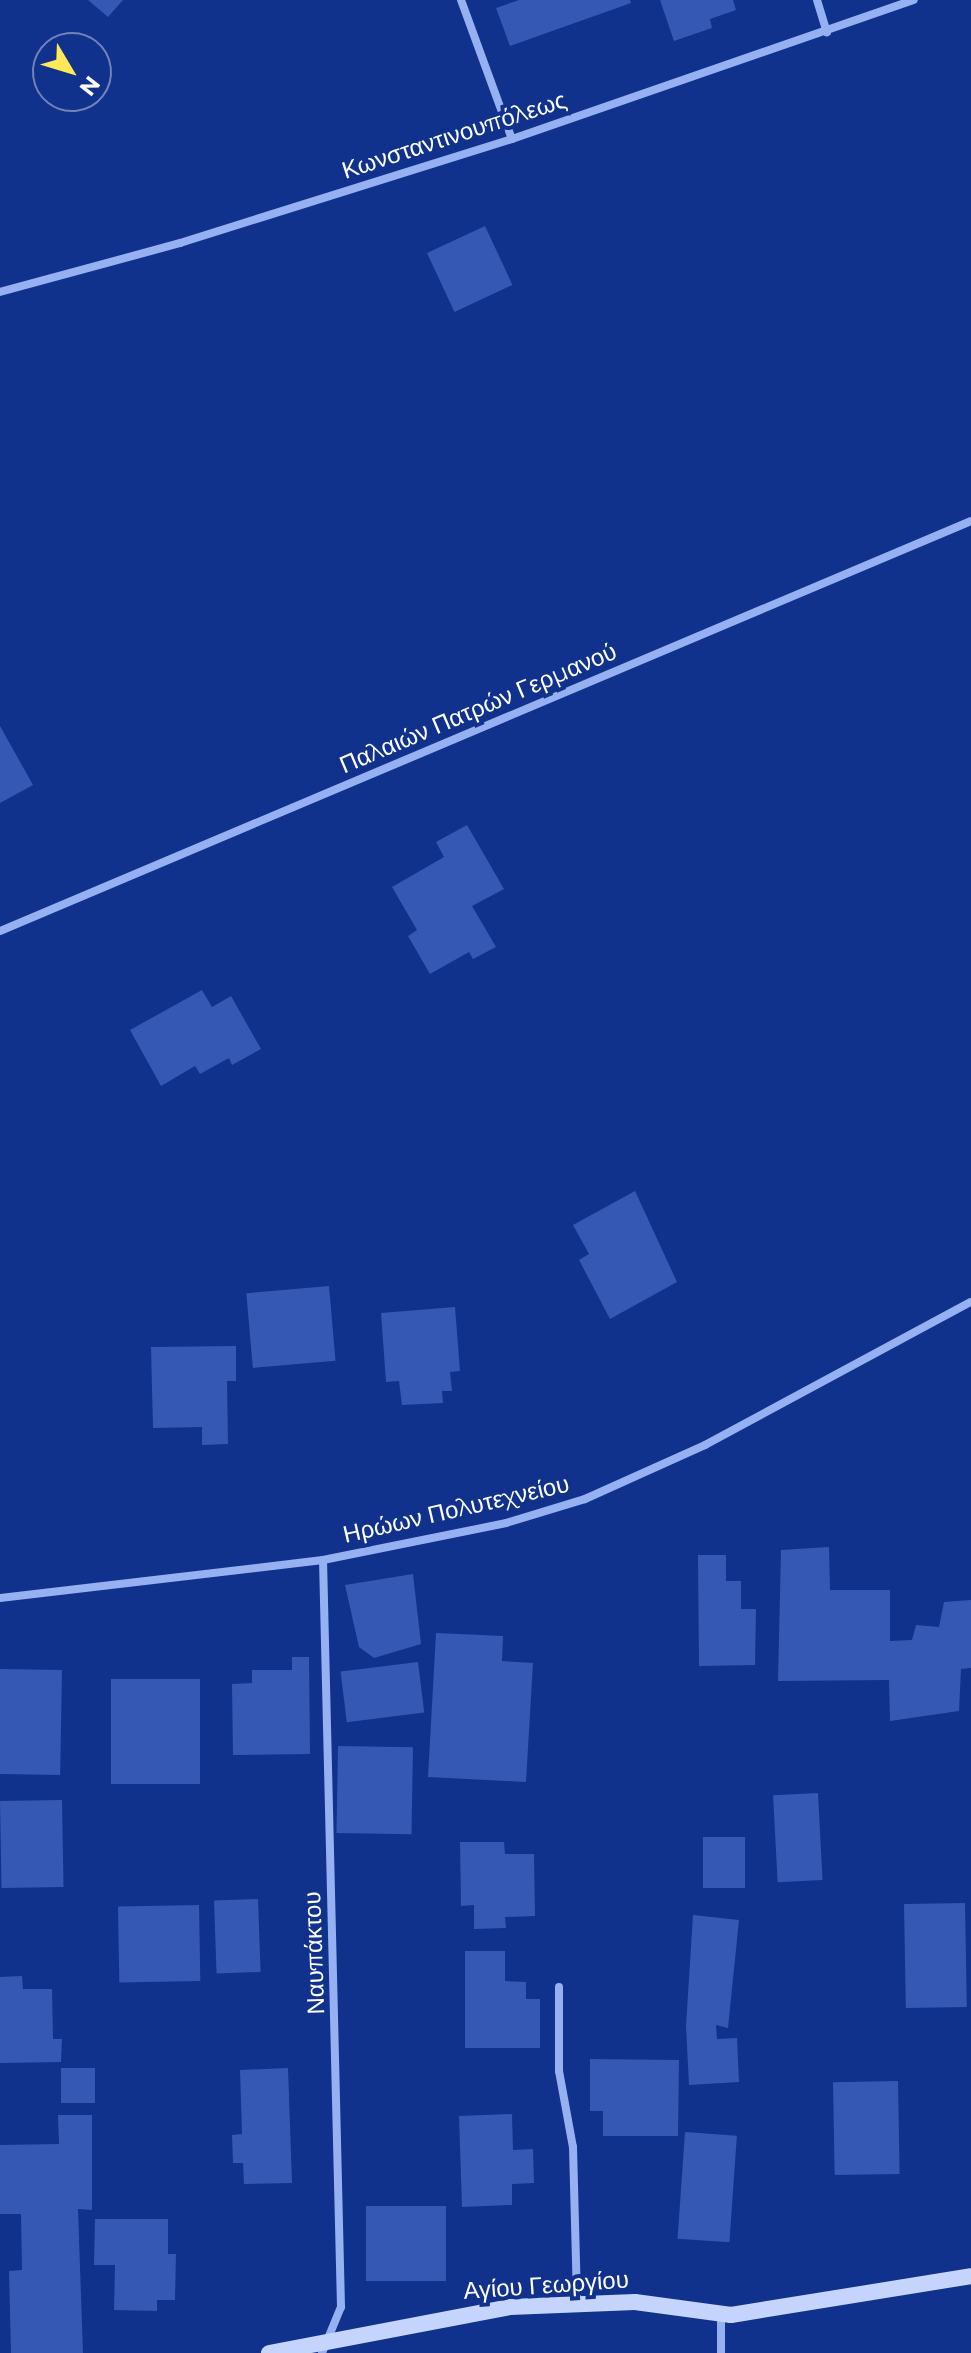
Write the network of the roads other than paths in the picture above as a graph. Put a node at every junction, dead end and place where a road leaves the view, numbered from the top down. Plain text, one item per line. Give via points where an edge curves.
1 (461, 0) edge
2 (817, 0) edge
3 (914, 0) edge
4 (827, 32) junction
5 (512, 139) junction
6 (0, 292) edge
7 (971, 521) edge
8 (0, 931) edge
9 (971, 1302) edge
10 (323, 1560) junction
11 (0, 1598) edge
12 (559, 1987) dead end
13 (971, 2276) edge
14 (577, 2303) junction
15 (721, 2315) junction
16 (324, 2347) edge
17 (269, 2353) edge
18 (721, 2353) edge

1 - 5 street
2 - 4 street
3 - 4 street, Κωνσταντινουπόλεως
4 - 5 street, Κωνσταντινουπόλεως
5 - 6 street, Κωνσταντινουπόλεως via 180,243
7 - 8 street, Παλαιών Πατρών Γερμανού
9 - 10 street, Ηρώων Πολυτεχνείου via 643,1476 506,1523
10 - 11 street, Ηρώων Πολυτεχνείου
10 - 16 street, Ναυπάκτου via 341,2307
12 - 14 street via 559,2071 573,2147
13 - 15 street, Αγίου Γεωργίου
14 - 15 street, Αγίου Γεωργίου via 635,2302
14 - 16 street, Αγίου Γεωργίου via 459,2314
15 - 18 street
16 - 17 street, Αγίου Γεωργίου

